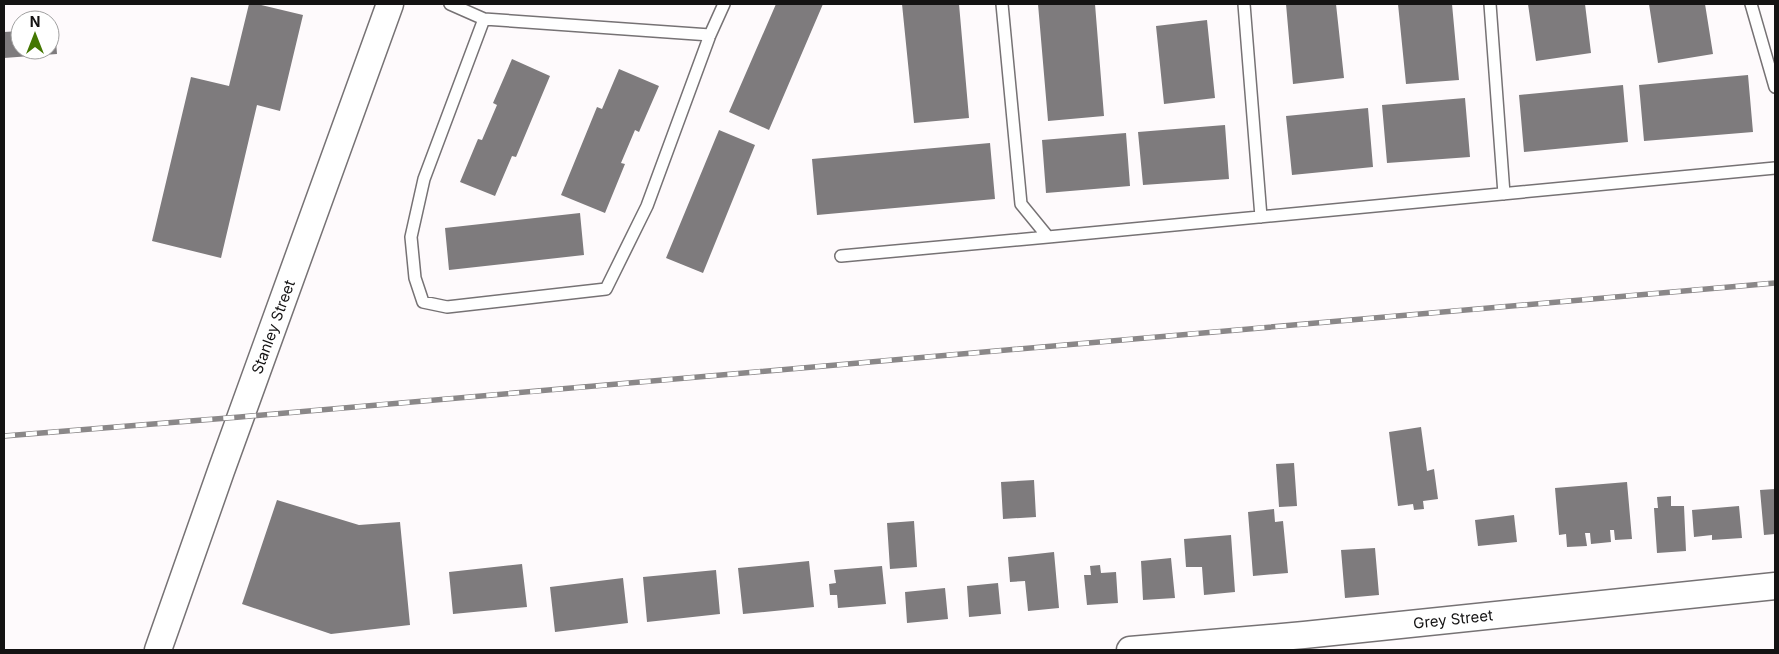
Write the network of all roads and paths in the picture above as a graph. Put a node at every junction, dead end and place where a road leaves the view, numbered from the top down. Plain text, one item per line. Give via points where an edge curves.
1 (390, 4) edge
2 (450, 4) edge
3 (724, 4) edge
4 (1002, 4) edge
5 (1244, 4) edge
6 (1490, 4) edge
7 (1751, 4) edge
8 (484, 19) junction
9 (710, 35) junction
10 (1775, 87) edge
11 (1775, 168) edge
12 (1504, 194) junction
13 (1261, 217) junction
14 (1048, 237) junction
15 (841, 256) dead end
16 (1775, 586) edge
17 (158, 650) edge
18 (1130, 650) edge

1 - 17 street, Stanley Street
2 - 8 lane
3 - 9 lane
4 - 14 lane via 1021,204
5 - 13 lane
6 - 12 lane
7 - 10 lane
8 - 9 lane
8 - 9 lane via 424,179 412,237 415,278 424,302 447,307 606,289 648,206
11 - 12 lane
12 - 13 lane
13 - 14 lane
14 - 15 lane
16 - 18 street, Grey Street

